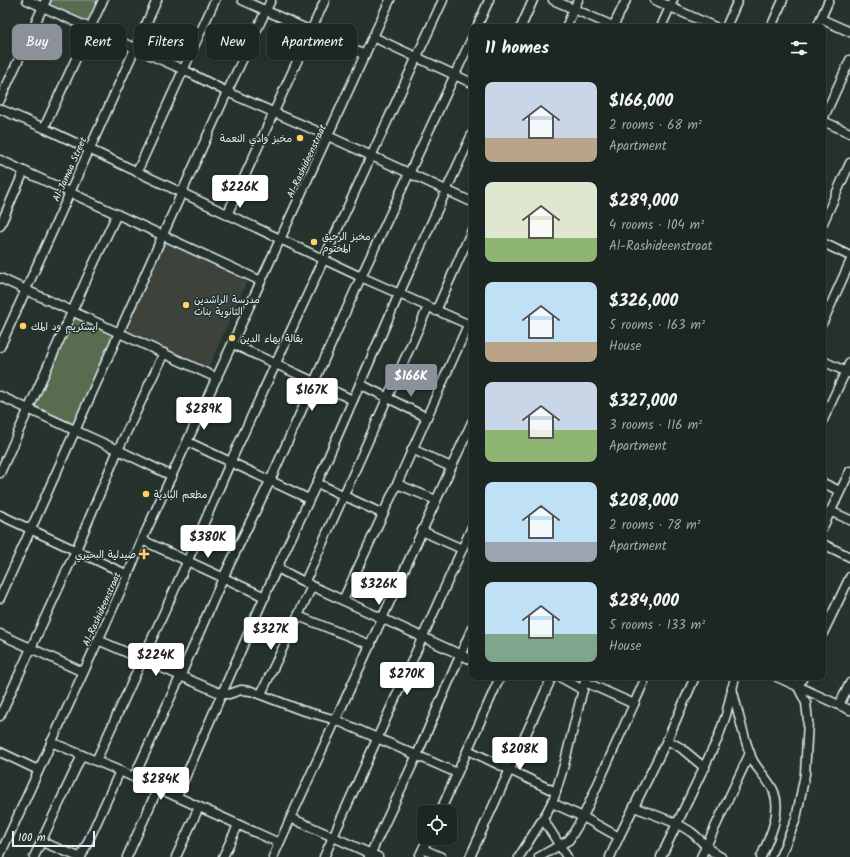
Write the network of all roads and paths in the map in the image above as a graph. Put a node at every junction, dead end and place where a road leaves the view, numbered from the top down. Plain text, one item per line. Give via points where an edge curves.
1 (27, 0) edge
2 (103, 0) edge
3 (157, 0) edge
4 (215, 0) edge
5 (242, 0) edge
6 (271, 0) edge
7 (325, 0) edge
8 (390, 0) edge
9 (443, 0) edge
10 (489, 0) edge
11 (533, 0) edge
12 (553, 0) edge
13 (578, 0) edge
14 (626, 0) edge
15 (655, 0) edge
16 (738, 0) edge
17 (783, 0) edge
18 (829, 0) edge
19 (44, 3) edge
20 (672, 3) edge
21 (574, 10) junction
22 (266, 11) junction
23 (821, 19) junction
24 (81, 24) edge
25 (92, 24) edge
26 (146, 24) edge
27 (295, 24) edge
28 (313, 24) edge
29 (478, 24) edge
30 (522, 24) edge
31 (567, 24) edge
32 (606, 24) edge
33 (614, 24) edge
34 (662, 24) edge
35 (710, 24) edge
36 (727, 24) edge
37 (772, 24) edge
38 (818, 24) edge
39 (850, 32) edge
40 (373, 36) junction
41 (469, 45) edge
42 (134, 51) edge
43 (357, 52) edge
44 (365, 55) junction
45 (417, 58) junction
46 (76, 60) edge
47 (161, 60) edge
48 (297, 60) edge
49 (850, 60) edge
50 (184, 70) junction
51 (456, 75) junction
52 (469, 82) edge
53 (227, 92) junction
54 (0, 100) edge
55 (0, 109) edge
56 (274, 113) junction
57 (826, 113) edge
58 (826, 121) edge
59 (44, 128) junction
60 (850, 133) edge
61 (328, 136) junction
62 (469, 140) edge
63 (89, 150) junction
64 (372, 156) junction
65 (0, 160) edge
66 (850, 163) edge
67 (24, 171) junction
68 (137, 172) junction
69 (410, 174) junction
70 (446, 189) junction
71 (70, 192) junction
72 (182, 194) junction
73 (469, 200) edge
74 (117, 214) junction
75 (227, 215) junction
76 (826, 216) edge
77 (0, 226) edge
78 (163, 235) junction
79 (469, 237) edge
80 (280, 239) junction
81 (826, 244) edge
82 (850, 256) edge
83 (323, 259) junction
84 (850, 262) edge
85 (361, 277) junction
86 (0, 278) edge
87 (261, 281) junction
88 (26, 290) junction
89 (399, 294) junction
90 (428, 307) junction
91 (72, 311) junction
92 (436, 311) junction
93 (826, 313) edge
94 (469, 326) edge
95 (469, 328) edge
96 (119, 332) junction
97 (232, 344) junction
98 (0, 346) edge
99 (164, 353) junction
100 (826, 362) edge
101 (850, 362) edge
102 (275, 365) junction
103 (848, 373) edge
104 (217, 378) junction
105 (314, 382) junction
106 (360, 384) junction
107 (0, 396) edge
108 (387, 397) junction
109 (353, 400) junction
110 (28, 409) junction
111 (826, 414) edge
112 (426, 417) junction
113 (75, 430) junction
114 (469, 435) edge
115 (188, 442) junction
116 (412, 449) junction
117 (118, 450) junction
118 (230, 463) junction
119 (451, 467) junction
120 (850, 471) edge
121 (0, 473) edge
122 (172, 476) junction
123 (270, 482) junction
124 (317, 483) junction
125 (397, 484) junction
126 (826, 484) edge
127 (840, 491) junction
128 (343, 496) junction
129 (309, 499) junction
130 (436, 500) junction
131 (830, 511) junction
132 (383, 514) junction
133 (0, 515) edge
134 (826, 520) edge
135 (850, 520) edge
136 (30, 529) junction
137 (422, 532) junction
138 (469, 534) edge
139 (142, 540) junction
140 (826, 545) edge
141 (462, 549) junction
142 (76, 550) junction
143 (850, 557) edge
144 (188, 560) junction
145 (277, 568) junction
146 (128, 575) junction
147 (850, 577) edge
148 (223, 578) junction
149 (308, 584) junction
150 (265, 597) junction
151 (0, 598) edge
152 (343, 600) junction
153 (298, 616) junction
154 (382, 618) junction
155 (826, 627) edge
156 (0, 634) edge
157 (469, 634) edge
158 (422, 636) junction
159 (98, 640) junction
160 (370, 645) junction
161 (31, 648) junction
162 (460, 654) junction
163 (469, 658) edge
164 (142, 660) junction
165 (83, 672) junction
166 (180, 677) junction
167 (499, 680) edge
168 (551, 680) edge
169 (572, 680) edge
170 (645, 680) edge
171 (694, 680) edge
172 (734, 680) edge
173 (783, 680) edge
174 (801, 680) edge
175 (585, 683) edge
176 (850, 683) edge
177 (798, 687) junction
178 (732, 688) junction
179 (222, 694) junction
180 (261, 694) junction
181 (634, 704) junction
182 (840, 705) junction
183 (850, 710) edge
184 (0, 716) edge
185 (336, 720) junction
186 (378, 738) junction
187 (667, 740) junction
188 (51, 742) junction
189 (468, 750) junction
190 (0, 752) edge
191 (750, 753) junction
192 (82, 755) junction
193 (416, 755) junction
194 (96, 761) junction
195 (705, 768) junction
196 (38, 770) junction
197 (120, 771) junction
198 (509, 771) junction
199 (457, 773) junction
200 (134, 777) junction
201 (158, 788) junction
202 (556, 792) junction
203 (177, 796) junction
204 (552, 803) junction
205 (443, 805) edge
206 (634, 806) junction
207 (199, 807) junction
208 (583, 817) junction
209 (290, 818) junction
210 (542, 819) junction
211 (676, 824) junction
212 (238, 825) junction
213 (333, 837) junction
214 (619, 837) junction
215 (42, 842) junction
216 (279, 843) junction
217 (425, 845) edge
218 (560, 845) junction
219 (706, 847) junction
220 (423, 849) junction
221 (0, 855) edge
222 (372, 856) edge
223 (34, 857) edge
224 (80, 857) edge
225 (128, 857) edge
226 (176, 857) edge
227 (223, 857) edge
228 (273, 857) edge
229 (324, 857) edge
230 (419, 857) edge
231 (441, 857) edge
232 (470, 857) edge
233 (519, 857) edge
234 (538, 857) edge
235 (568, 857) edge
236 (610, 857) edge
237 (661, 857) edge
238 (701, 857) edge
239 (721, 857) edge
240 (761, 857) edge
241 (780, 857) edge

1 - 19 street
2 - 25 street
3 - 26 street, Al-Jamaa Street
4 - 50 street
5 - 22 street
6 - 22 street
7 - 28 street
8 - 40 street, Al-Rashideenstraat
9 - 45 street
10 - 29 street
11 - 30 street
12 - 21 street
13 - 21 street
14 - 33 street
15 - 20 street
16 - 36 street
17 - 37 street
18 - 23 street
19 - 24 street
19 - 54 street
20 - 34 street
20 - 35 street
21 - 31 street
21 - 32 street
22 - 27 street
22 - 53 street
23 - 38 street
23 - 39 street
40 - 44 street, Al-Rashideenstraat
40 - 45 street
41 - 51 street
42 - 63 street, Al-Jamaa Street
43 - 44 street
44 - 61 street, Al-Rashideenstraat
45 - 51 street
45 - 64 street
46 - 59 street
47 - 50 street
48 - 56 street
49 - 57 street
50 - 53 street
50 - 68 street
51 - 52 street
51 - 69 street
53 - 56 street
53 - 72 street
55 - 59 street
56 - 61 street
56 - 75 street
58 - 60 street
59 - 63 street
61 - 64 street
61 - 80 street, Al-Rashideenstraat
62 - 70 street
63 - 68 street
63 - 71 street, Al-Jamaa Street
64 - 69 street
64 - 83 street
65 - 67 street
66 - 76 street
67 - 71 street
67 - 77 street
68 - 72 street
69 - 70 street
69 - 85 street
70 - 73 street
70 - 89 street
71 - 74 street
71 - 88 street, Al-Jamaa Street
72 - 75 street
72 - 78 street
74 - 78 street
74 - 91 street
75 - 80 street
78 - 87 street
78 - 96 street
79 - 92 street
80 - 83 street
80 - 87 street, Al-Rashideenstraat
81 - 82 street
83 - 85 street
83 - 102 street
84 - 93 street
85 - 89 street
85 - 105 street
86 - 88 street
87 - 97 street, Al-Rashideenstraat
88 - 91 street
88 - 98 street, Al-Jamaa Street
89 - 90 street
89 - 106 street
90 - 92 street
90 - 108 street
91 - 96 street
91 - 110 street
92 - 94 street
95 - 112 street
96 - 99 street
96 - 113 street
97 - 102 street
97 - 104 street, Al-Rashideenstraat
99 - 104 street
99 - 117 street
100 - 103 street
101 - 103 street
102 - 105 street
102 - 118 street
103 - 111 street
104 - 115 street, Al-Rashideenstraat
105 - 109 street
105 - 123 street
106 - 108 street
106 - 109 street
107 - 110 street
108 - 112 street
108 - 128 street
109 - 124 street
110 - 113 street
110 - 121 street
112 - 116 street
113 - 117 street
113 - 136 street
114 - 119 street
115 - 118 street
115 - 122 street, Al-Rashideenstraat
116 - 119 street
116 - 125 street
117 - 122 street
117 - 142 street
118 - 123 street
118 - 144 street
119 - 130 street
120 - 127 street
122 - 139 street, Al-Rashideenstraat
123 - 129 street
123 - 148 street
124 - 128 street
124 - 129 street
125 - 130 street
125 - 132 street
126 - 127 street
127 - 131 street
128 - 132 street
128 - 149 street
129 - 145 street
130 - 137 street
131 - 134 street
131 - 135 street
132 - 152 street
133 - 136 street
136 - 142 street
136 - 151 street
137 - 141 street
137 - 154 street
138 - 141 street
139 - 144 street
139 - 146 street, Al-Rashideenstraat
140 - 143 street
141 - 158 street
142 - 146 street
142 - 161 street
144 - 148 street
144 - 164 street
145 - 149 street
145 - 150 street
146 - 159 street, Al-Rashideenstraat
147 - 155 street
148 - 150 street
148 - 166 street
149 - 152 street
149 - 153 street
150 - 179 street
152 - 154 street
153 - 160 street
153 - 180 street
154 - 158 street
154 - 160 street
156 - 161 street
157 - 162 street
158 - 162 street
158 - 186 street
159 - 164 street
159 - 165 street, Al-Rashideenstraat
160 - 185 street
161 - 165 street
161 - 184 street
162 - 163 street
162 - 193 street
164 - 166 street
164 - 194 street
165 - 188 street, Al-Rashideenstraat
166 - 179 street
166 - 200 street
167 - 189 street
168 - 198 street
169 - 175 street
170 - 181 street
171 - 187 street
172 - 178 street
173 - 177 street
174 - 177 street
175 - 181 street
175 - 202 street
176 - 182 street
177 - 182 street
177 - 241 street via 806,703 808,721 805,774 796,819
178 - 191 street
178 - 195 street via 726,715
179 - 180 street via 245,690
179 - 203 street
180 - 185 street
181 - 208 street
182 - 183 street
185 - 186 street
185 - 209 street
186 - 193 street
186 - 213 street
187 - 195 street
187 - 206 street
188 - 192 street
188 - 196 street, Al-Rashideenstraat
189 - 198 street
189 - 199 street
190 - 196 street
191 - 219 street
191 - 240 street via 774,792 776,804 775,818
192 - 194 street
192 - 215 street
193 - 199 street
193 - 222 street
194 - 197 street
195 - 211 street
196 - 221 street, Al-Rashideenstraat
197 - 200 street
197 - 224 street
198 - 202 street
198 - 232 street
199 - 205 street
200 - 201 street
201 - 203 street
201 - 225 street
202 - 204 street
203 - 207 street
204 - 208 street
204 - 210 street
206 - 211 street
206 - 214 street
207 - 212 street
207 - 226 street
208 - 214 street
208 - 218 street via 571,838
209 - 213 street
209 - 216 street
210 - 218 street
210 - 233 street
211 - 219 street via 692,832
211 - 237 street
212 - 216 street
212 - 227 street
213 - 222 street
213 - 229 street
214 - 236 street
215 - 223 street
215 - 224 street
216 - 228 street
217 - 220 street
218 - 234 street
218 - 235 street
219 - 238 street
219 - 239 street
220 - 230 street
220 - 231 street

